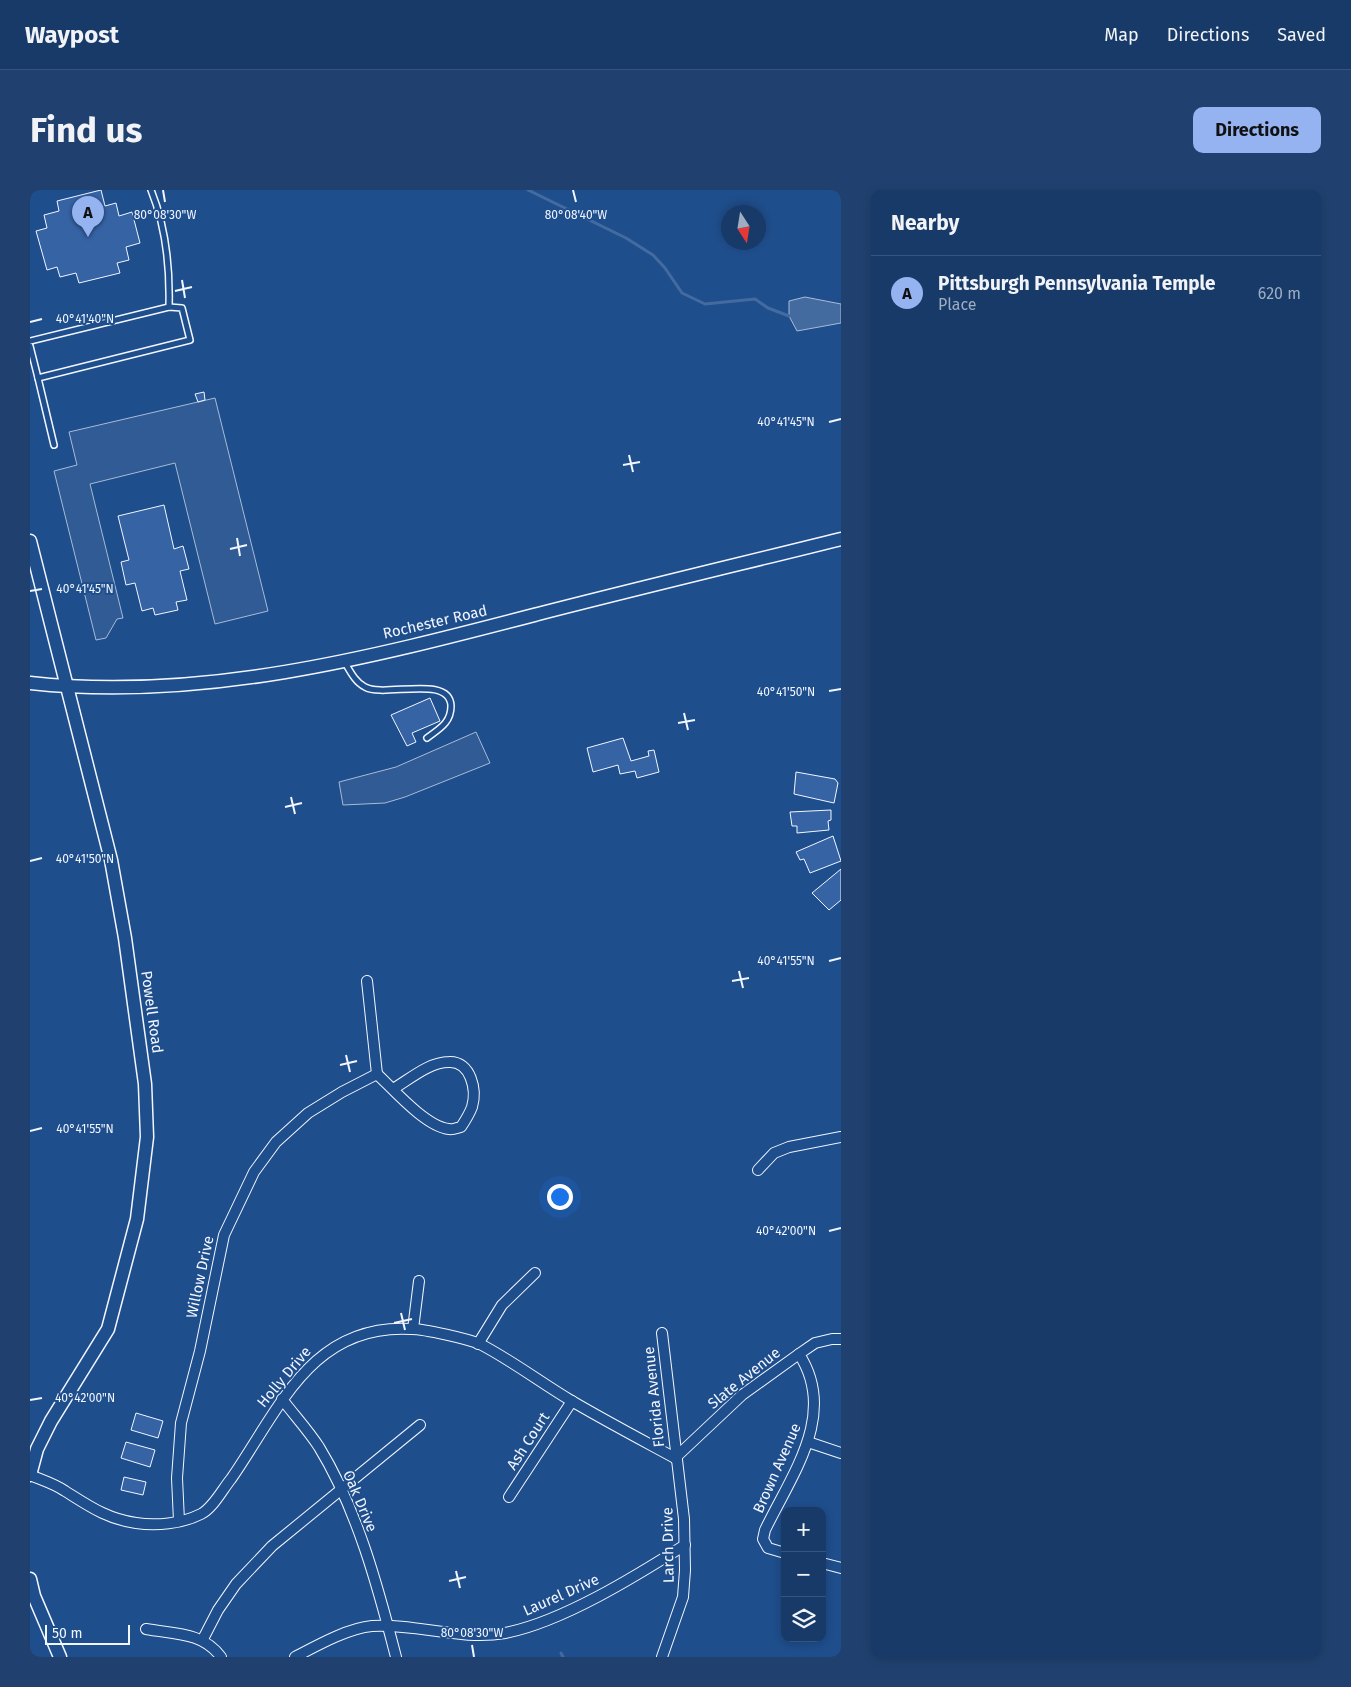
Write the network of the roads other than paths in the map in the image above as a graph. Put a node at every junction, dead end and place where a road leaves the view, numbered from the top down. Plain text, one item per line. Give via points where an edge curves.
1 (151, 190) edge
2 (169, 307) junction
3 (30, 340) edge
4 (30, 346) edge
5 (38, 378) junction
6 (54, 445) dead end
7 (841, 539) edge
8 (30, 541) edge
9 (344, 660) junction
10 (30, 683) edge
11 (67, 687) junction
12 (426, 738) dead end
13 (367, 982) dead end
14 (377, 1074) junction
15 (393, 1089) junction
16 (841, 1137) edge
17 (758, 1170) dead end
18 (534, 1273) dead end
19 (419, 1281) dead end
20 (413, 1328) junction
21 (662, 1333) dead end
22 (841, 1339) edge
23 (478, 1344) junction
24 (799, 1354) junction
25 (282, 1399) junction
26 (572, 1401) junction
27 (420, 1425) dead end
28 (808, 1442) junction
29 (841, 1453) edge
30 (675, 1458) junction
31 (30, 1475) edge
32 (341, 1489) junction
33 (509, 1497) dead end
34 (179, 1521) junction
35 (685, 1545) junction
36 (781, 1551) edge
37 (826, 1564) edge
38 (841, 1568) edge
39 (30, 1579) edge
40 (388, 1627) junction
41 (146, 1629) dead end
42 (203, 1639) junction
43 (60, 1657) edge
44 (221, 1657) edge
45 (295, 1657) edge
46 (396, 1657) edge
47 (662, 1657) edge

1 - 2 lane via 165,242 170,277
2 - 3 lane
2 - 5 lane via 182,308 190,340
4 - 5 lane
5 - 6 lane
7 - 9 street, Rochester Road
8 - 11 street, Powell Road
9 - 11 street, Rochester Road via 232,681 144,687
9 - 12 lane via 355,680 366,688 378,691 435,689 444,694 451,703 451,714 444,725
10 - 11 street, Rochester Road
11 - 31 street, Powell Road via 111,860 125,938 145,1084 146,1137 137,1219 108,1329 51,1421 37,1449
13 - 14 street
14 - 15 street
14 - 34 street, Willow Drive via 308,1113 276,1142 254,1172 224,1235 181,1423 176,1478
15 - 15 street via 427,1119 450,1130 460,1127 474,1094 469,1074 458,1063 450,1061 429,1067
16 - 17 street via 789,1147 774,1153
18 - 23 street via 502,1305
19 - 20 street
20 - 23 street, Holly Drive
20 - 25 street, Holly Drive via 356,1335 340,1343 326,1351
21 - 30 street, Florida Avenue
22 - 24 street, Slate Avenue via 815,1343
23 - 26 street, Holly Drive
24 - 28 street, Brown Avenue via 808,1368 814,1399 815,1417
24 - 30 street, Slate Avenue via 742,1395
25 - 32 street, Oak Drive via 319,1447
25 - 34 street, Holly Drive via 214,1502 202,1514
26 - 30 street, Holly Drive
26 - 33 street, Ash Court
27 - 32 street
28 - 29 street
28 - 36 street, Brown Avenue via 765,1530 763,1539 768,1548
30 - 35 street, Larch Drive
31 - 34 street, Holly Drive via 64,1490 94,1511 112,1517 154,1525
32 - 40 street, Oak Drive
32 - 42 street via 272,1546 236,1584
35 - 40 street, Laurel Drive via 600,1595 524,1628 503,1633 468,1633
35 - 47 street, Larch Drive via 683,1597
37 - 38 street
39 - 43 street
40 - 45 street, Laurel Drive via 371,1626 335,1637
40 - 46 street, Oak Drive
41 - 42 street
42 - 44 street

